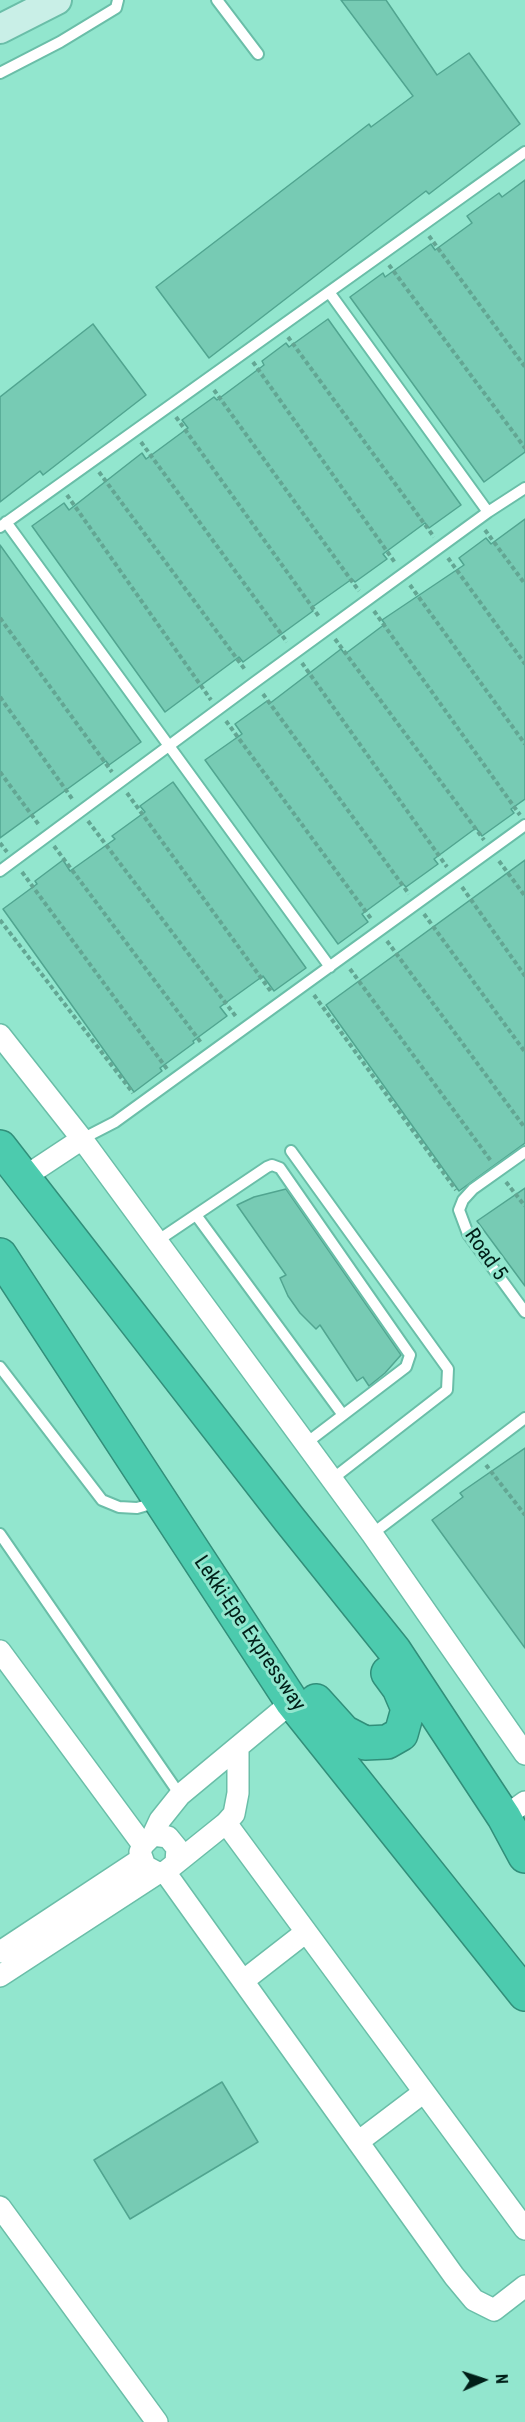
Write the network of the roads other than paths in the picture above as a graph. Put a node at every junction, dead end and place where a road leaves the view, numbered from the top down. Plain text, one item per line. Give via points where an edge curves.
1 (57, 0) edge
2 (118, 0) edge
3 (217, 0) edge
4 (0, 28) edge
5 (258, 54) dead end
6 (0, 73) edge
7 (525, 152) edge
8 (329, 292) junction
9 (525, 488) edge
10 (488, 512) junction
11 (3, 525) edge
12 (169, 745) junction
13 (525, 825) edge
14 (0, 871) edge
15 (330, 967) junction
16 (0, 1035) edge
17 (82, 1139) junction
18 (0, 1147) edge
19 (291, 1151) dead end
20 (525, 1152) edge
21 (23, 1178) junction
22 (196, 1215) junction
23 (157, 1242) junction
24 (0, 1255) edge
25 (525, 1312) edge
26 (50, 1332) junction
27 (0, 1367) edge
28 (343, 1415) junction
29 (525, 1418) edge
30 (305, 1444) junction
31 (331, 1480) junction
32 (161, 1502) junction
33 (289, 1520) junction
34 (0, 1534) edge
35 (372, 1534) junction
36 (0, 1651) edge
37 (292, 1702) junction
38 (238, 1749) junction
39 (525, 1754) edge
40 (180, 1795) junction
41 (514, 1810) edge
42 (226, 1823) junction
43 (146, 1847) junction
44 (525, 1856) edge
45 (166, 1869) junction
46 (306, 1932) junction
47 (0, 1952) edge
48 (0, 1976) edge
49 (243, 1981) junction
50 (525, 1994) edge
51 (424, 2092) junction
52 (358, 2142) junction
53 (0, 2207) edge
54 (525, 2229) edge
55 (525, 2286) edge
56 (157, 2422) edge

1 - 4 street
2 - 6 lane via 116,8
3 - 5 lane
7 - 8 lane
8 - 10 lane
8 - 11 lane
9 - 10 lane
10 - 12 lane
11 - 12 lane
12 - 14 lane
12 - 15 lane
13 - 15 lane
15 - 17 lane via 141,1104
16 - 17 street
17 - 21 street
17 - 23 street
18 - 21 highway
19 - 31 lane via 448,1369 447,1390
20 - 25 lane, Road 5 via 473,1189 459,1210 468,1234
21 - 33 highway
22 - 23 lane
22 - 28 lane
22 - 28 lane via 267,1167 280,1168 410,1355 406,1367
23 - 30 street
24 - 26 highway, Lekki-Epe Expressway
26 - 32 highway, Lekki-Epe Expressway
26 - 33 highway via 99,1370 297,1681 344,1732 365,1743 387,1742 401,1734 408,1710 399,1688 312,1568
27 - 32 lane via 102,1500 136,1508
28 - 30 lane
29 - 35 lane
30 - 31 street
31 - 35 street
32 - 37 highway, Lekki-Epe Expressway
33 - 41 highway via 394,1650
34 - 40 lane
35 - 39 street
36 - 43 street
37 - 38 street
37 - 50 highway, Lekki-Epe Expressway
38 - 40 street
38 - 42 street via 238,1793 234,1814
40 - 43 street via 160,1820
41 - 44 highway
42 - 45 street
42 - 46 street
43 - 45 street via 145,1866
43 - 45 street via 168,1837 174,1841 177,1848
43 - 47 street
45 - 48 street
45 - 49 street
46 - 49 street
46 - 51 street
49 - 52 street
51 - 52 street
51 - 54 street
52 - 55 street via 474,2300 494,2310
53 - 56 street

